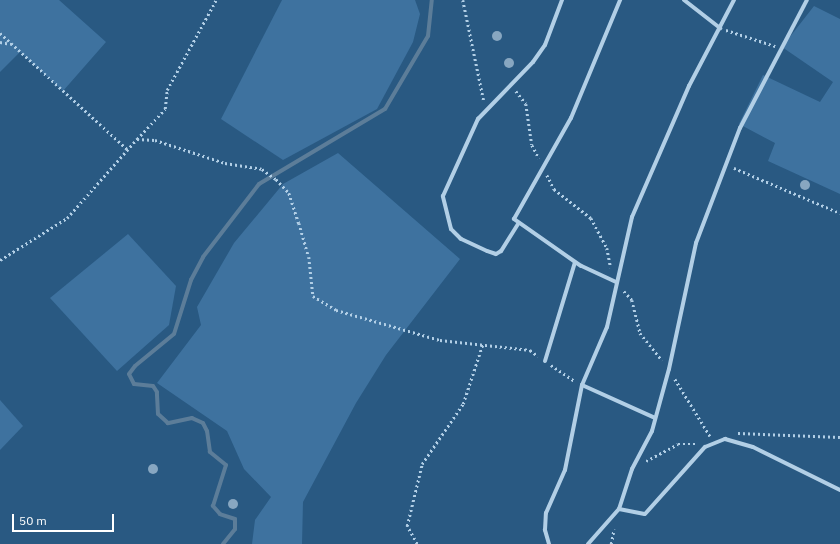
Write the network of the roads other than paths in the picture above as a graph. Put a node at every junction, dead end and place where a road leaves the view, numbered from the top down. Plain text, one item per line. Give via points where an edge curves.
1 (562, 0) edge
2 (620, 0) edge
3 (684, 0) edge
4 (734, 0) edge
5 (807, 0) edge
6 (720, 28) junction
7 (518, 224) junction
8 (576, 262) junction
9 (616, 282) junction
10 (545, 360) road end
11 (582, 385) junction
12 (655, 418) junction
13 (840, 490) edge
14 (618, 509) junction
15 (549, 544) edge
16 (588, 544) edge

1 - 7 street via 545,45 510,88 486,110 443,196 451,229 462,239 496,254
2 - 7 street via 571,118 515,215
3 - 6 street
4 - 6 street
5 - 12 street via 740,128 696,243 669,369
6 - 9 street via 660,147 632,217
7 - 8 street
8 - 9 street
8 - 10 street
9 - 11 street via 606,327
11 - 12 street
11 - 15 street via 565,470 546,513 545,530
12 - 14 street
13 - 14 street via 753,448 725,440 705,448 644,514
14 - 16 street

